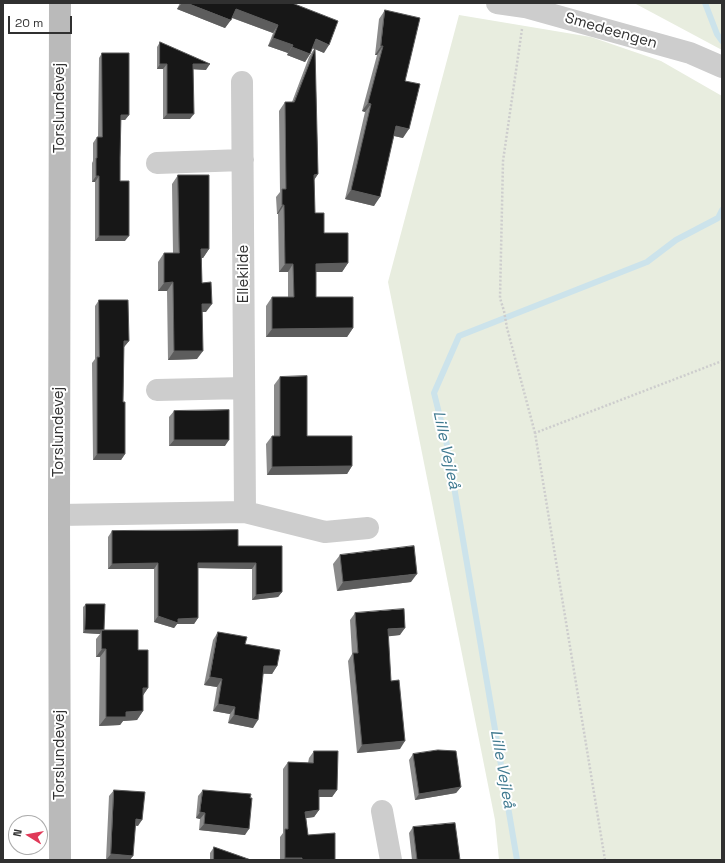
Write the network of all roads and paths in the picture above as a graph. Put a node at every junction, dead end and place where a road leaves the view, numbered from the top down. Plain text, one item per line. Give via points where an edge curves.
1 (60, 3) edge
2 (497, 3) edge
3 (526, 7) junction
4 (722, 67) edge
5 (242, 82) dead end
6 (243, 160) junction
7 (157, 163) dead end
8 (722, 361) edge
9 (244, 388) junction
10 (157, 390) dead end
11 (535, 433) junction
12 (245, 512) junction
13 (59, 515) junction
14 (368, 528) dead end
15 (382, 811) dead end
16 (60, 860) edge
17 (391, 860) edge
18 (606, 860) edge

1 - 13 street, Torslundevej
2 - 3 street, Smedeengen
3 - 4 street, Smedeengen via 690,53
3 - 11 path via 503,161 500,298
5 - 6 street, Ellekilde
6 - 7 street
6 - 9 street, Ellekilde
8 - 11 path
9 - 10 street
9 - 12 street, Ellekilde
11 - 18 path
12 - 13 street
12 - 14 street via 325,532
13 - 16 street, Torslundevej
15 - 17 street

